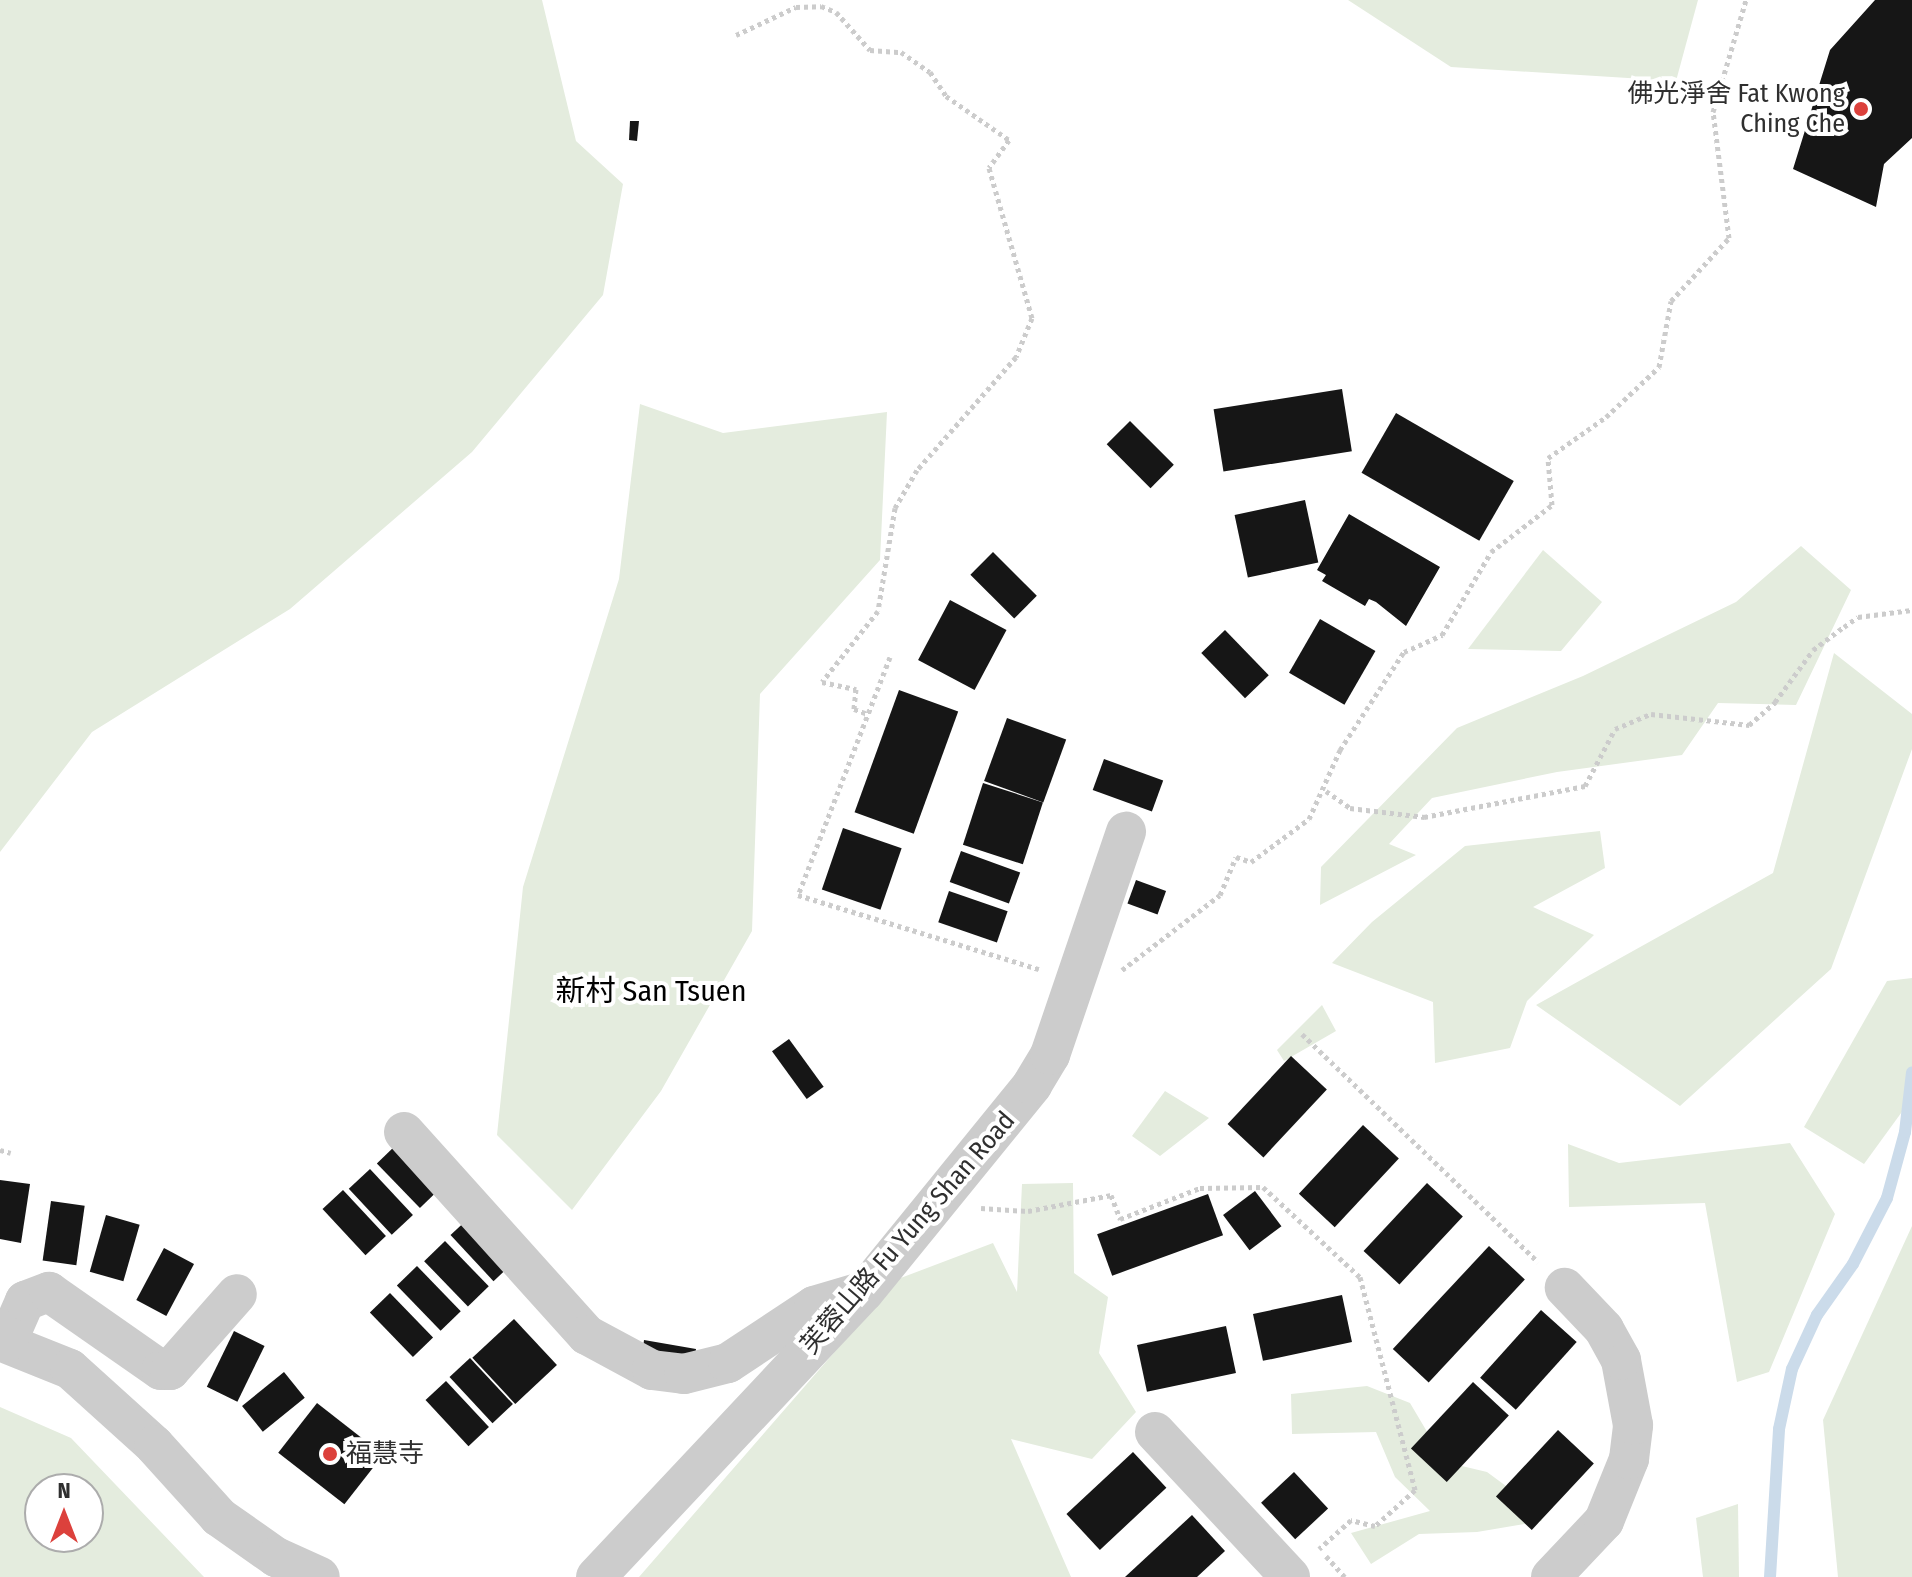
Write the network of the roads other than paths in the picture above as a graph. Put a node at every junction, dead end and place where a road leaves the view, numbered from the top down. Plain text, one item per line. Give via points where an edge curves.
1 (1126, 832) dead end
2 (404, 1132) dead end
3 (1565, 1288) road end
4 (864, 1292) junction
5 (237, 1294) dead end
6 (4, 1342) edge
7 (1155, 1432) dead end
8 (320, 1577) edge
9 (596, 1577) edge
10 (1290, 1577) edge
11 (1551, 1577) edge

1 - 4 street, 芙蓉山路 Fu Yung Shan Road via 1042,1071
2 - 4 street via 587,1335 652,1370 684,1374 728,1363 814,1306
3 - 11 street via 1604,1329 1621,1360 1633,1425 1629,1459 1604,1521
4 - 9 street, 芙蓉山路 Fu Yung Shan Road
5 - 6 street via 170,1370 161,1370 49,1292 25,1301
6 - 8 street via 70,1369 130,1421 219,1517 276,1557
7 - 10 street

